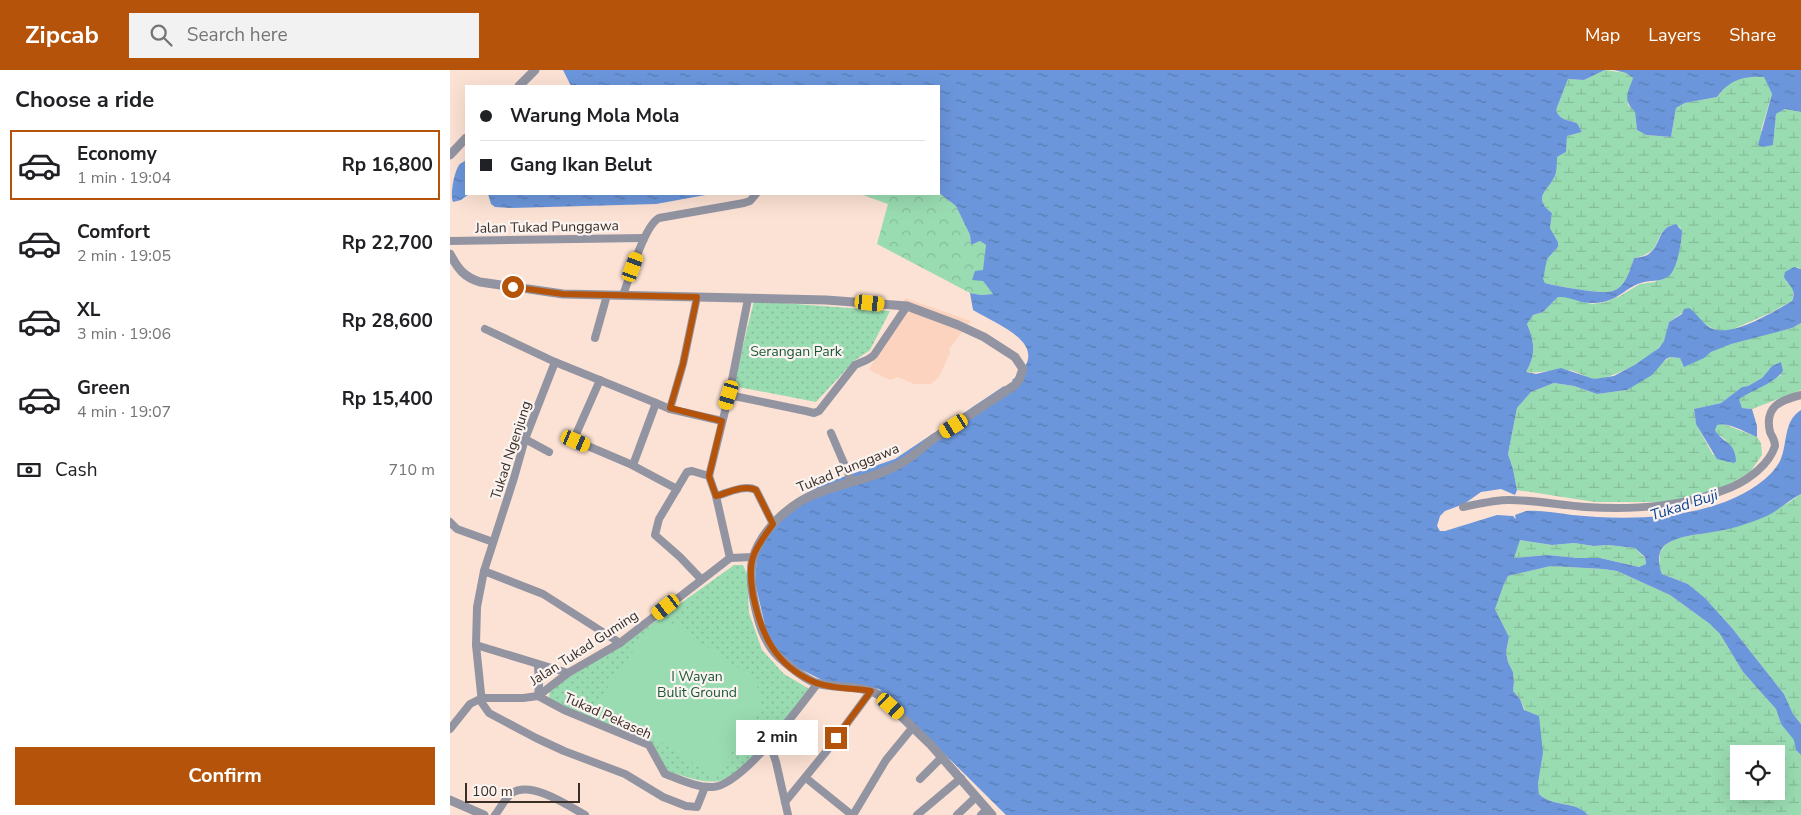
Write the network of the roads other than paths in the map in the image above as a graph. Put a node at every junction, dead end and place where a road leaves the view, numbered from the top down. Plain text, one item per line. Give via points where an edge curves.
1 (535, 70) edge
2 (520, 85) edge
3 (465, 139) edge
4 (450, 154) edge
5 (755, 195) edge
6 (644, 238) junction
7 (450, 241) edge
8 (450, 254) edge
9 (608, 295) junction
10 (623, 295) junction
11 (697, 297) junction
12 (748, 299) junction
13 (907, 306) junction
14 (485, 329) dead end
15 (596, 338) dead end
16 (556, 362) junction
17 (600, 380) junction
18 (729, 395) junction
19 (1801, 395) edge
20 (656, 404) junction
21 (670, 408) junction
22 (722, 421) junction
23 (831, 434) dead end
24 (525, 439) junction
25 (550, 452) dead end
26 (633, 465) junction
27 (709, 476) junction
28 (852, 482) junction
29 (677, 489) junction
30 (716, 496) junction
31 (1463, 507) dead end
32 (450, 522) edge
33 (773, 524) junction
34 (493, 542) junction
35 (753, 557) junction
36 (730, 558) junction
37 (484, 571) junction
38 (701, 579) junction
39 (620, 642) junction
40 (476, 645) junction
41 (538, 665) junction
42 (568, 674) junction
43 (818, 683) junction
44 (871, 691) junction
45 (538, 696) junction
46 (482, 698) junction
47 (913, 726) junction
48 (450, 729) edge
49 (770, 742) junction
50 (942, 757) junction
51 (806, 778) junction
52 (960, 778) junction
53 (920, 779) dead end
54 (705, 787) junction
55 (976, 796) junction
56 (450, 800) edge
57 (786, 802) junction
58 (987, 813) edge
59 (484, 815) edge
60 (495, 815) edge
61 (585, 815) edge
62 (788, 815) edge
63 (852, 815) edge
64 (917, 815) edge
65 (957, 815) edge

1 - 2 street
3 - 4 street
5 - 6 street via 744,203 659,218 654,220
6 - 7 street, Jalan Tukad Punggawa
6 - 10 street
8 - 9 street, Tukad Punggawa via 463,274 480,282 563,294
9 - 10 street, Tukad Punggawa
9 - 15 street
10 - 11 street, Tukad Punggawa
11 - 12 street, Tukad Punggawa
11 - 21 street
12 - 13 street, Tukad Punggawa
12 - 18 street
13 - 18 street via 874,355 868,361 855,365 819,411 814,413
13 - 28 street, Tukad Punggawa via 958,325 1004,349 1021,364 1022,374 1015,385 902,463
14 - 16 street
16 - 17 street
16 - 24 street, Tukad Ngenjung
17 - 20 street
17 - 26 street via 576,441
18 - 22 street
19 - 31 street via 1777,403 1772,409 1770,426 1775,446 1762,466 1743,482 1706,497 1642,508 1509,500
20 - 21 street
20 - 26 street
21 - 22 street
22 - 27 street
23 - 28 street
24 - 25 street
24 - 34 street, Tukad Ngenjung
26 - 29 street
27 - 29 street via 689,471
27 - 30 street
28 - 33 street, Tukad Punggawa via 805,498
29 - 38 street via 659,519 655,535
30 - 33 street via 753,488
30 - 36 street
32 - 34 street via 457,529
33 - 35 street, Tukad Punggawa
34 - 37 street, Tukad Ngenjung
35 - 36 street
35 - 43 street, Tukad Punggawa via 752,591 766,639 778,656
36 - 38 street, Jalan Tukad Guming
37 - 39 street via 542,594
37 - 40 street, Tukad Ngenjung via 477,607
38 - 39 street, Jalan Tukad Guming
39 - 42 street, Jalan Tukad Guming
40 - 41 street
40 - 46 street, Tukad Ngenjung
41 - 42 street
41 - 45 street
42 - 45 street, Jalan Tukad Guming
43 - 44 street, Tukad Punggawa
43 - 49 street
44 - 47 street, Tukad Punggawa
44 - 51 street
45 - 46 street, Jalan Tukad Guming
45 - 54 street, Tukad Pekaseh via 649,745 664,774
46 - 48 street via 470,704
46 - 54 street via 488,713 564,751 625,774 686,806 697,807
47 - 50 street, Tukad Punggawa
47 - 63 street via 886,760
49 - 54 street via 731,779 717,787
49 - 57 street
50 - 52 street, Tukad Punggawa
50 - 53 street
51 - 57 street
51 - 63 street
52 - 55 street, Tukad Punggawa
52 - 64 street
55 - 58 street, Tukad Punggawa
55 - 65 street
56 - 59 street
57 - 62 street
60 - 61 street via 512,793 528,790 549,795

